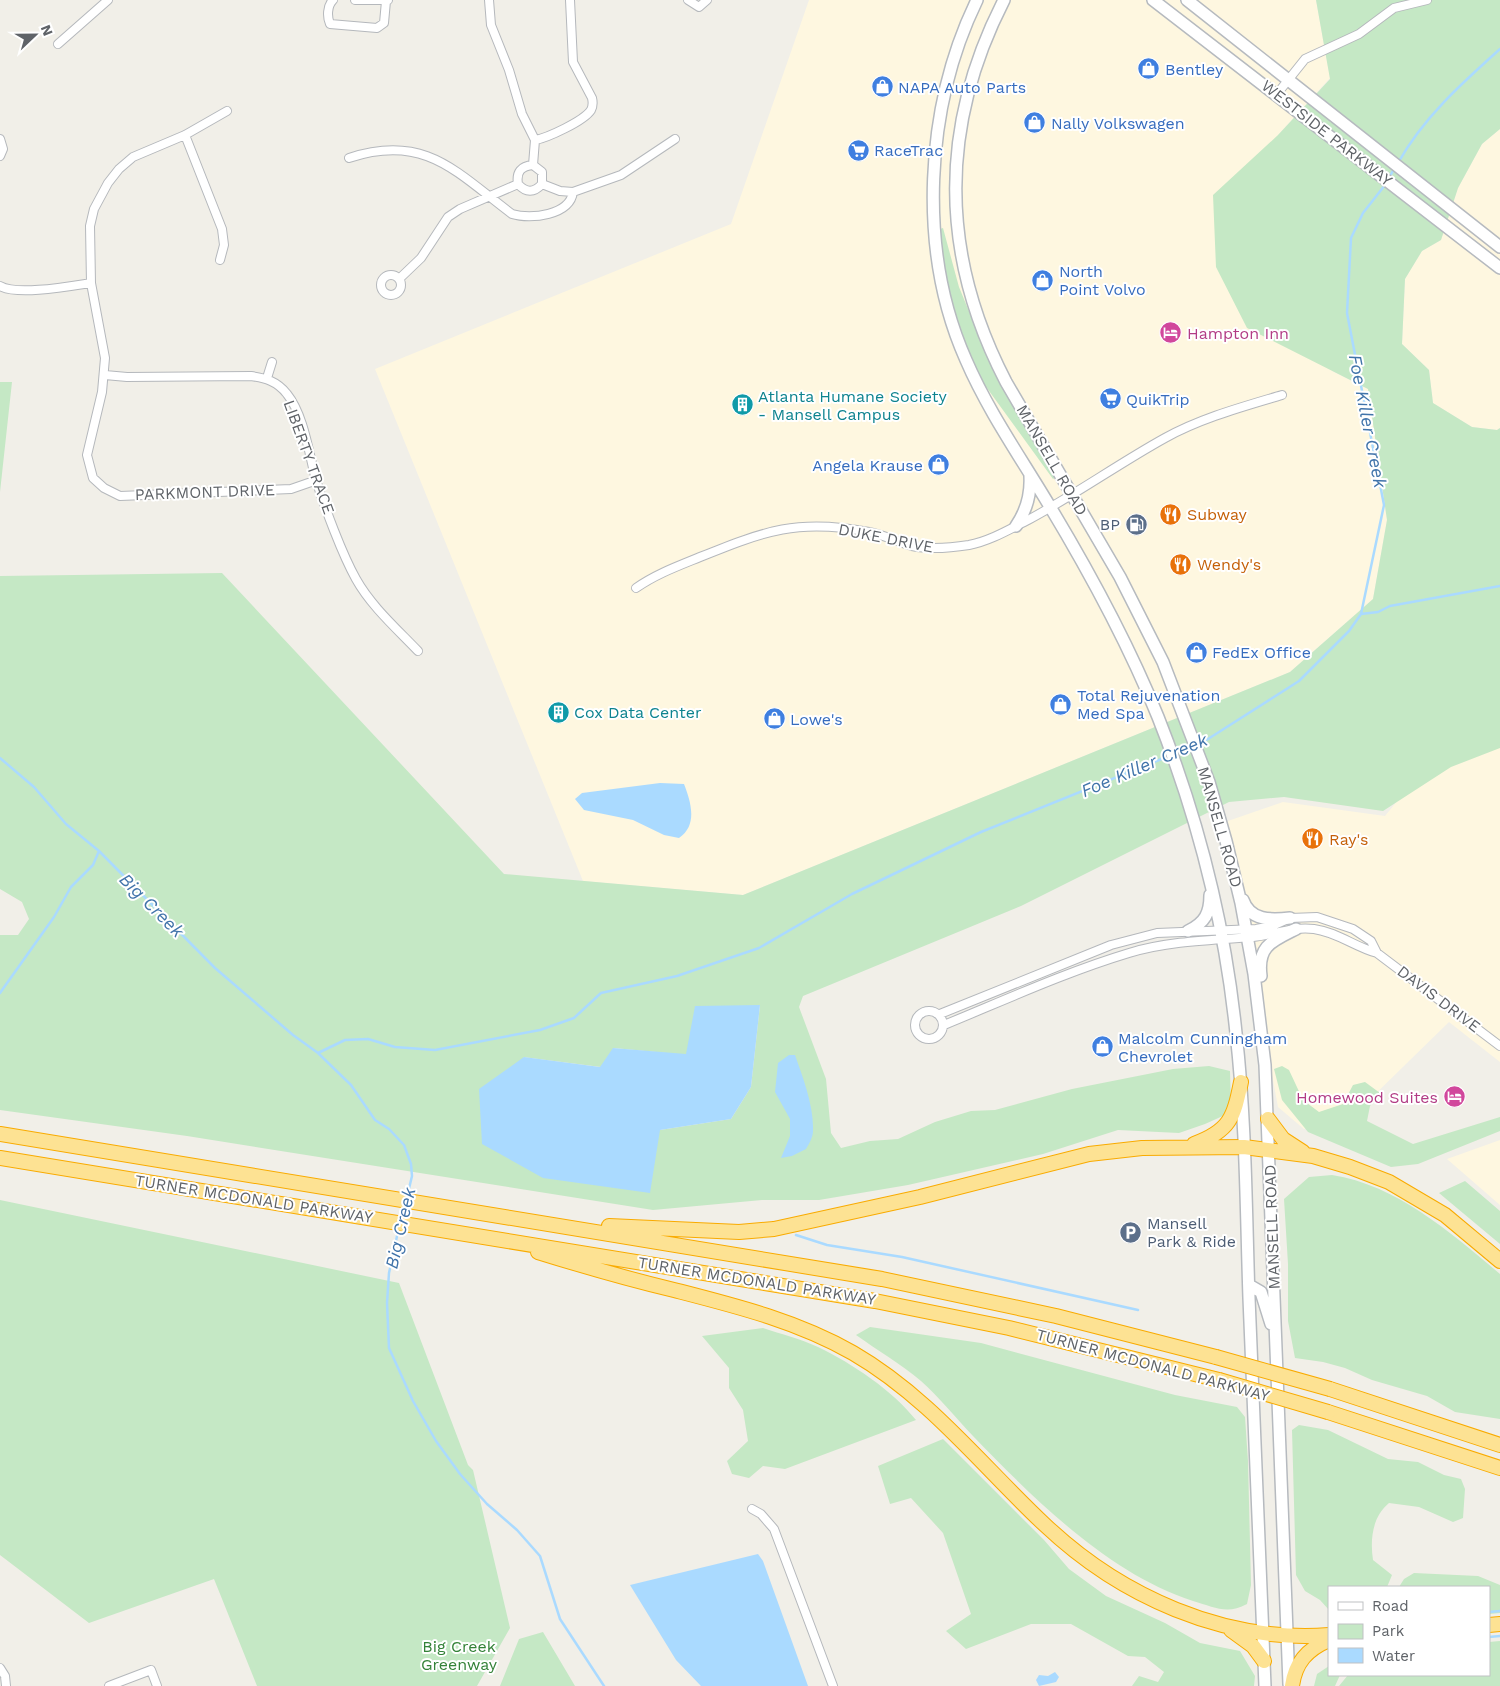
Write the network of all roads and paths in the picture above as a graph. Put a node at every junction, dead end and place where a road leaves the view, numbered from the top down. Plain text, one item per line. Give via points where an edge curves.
1 (108, 0) edge
2 (333, 0) edge
3 (355, 0) edge
4 (387, 0) edge
5 (489, 0) edge
6 (570, 0) edge
7 (688, 0) edge
8 (707, 0) edge
9 (977, 0) edge
10 (1004, 0) edge
11 (1153, 0) edge
12 (1187, 0) edge
13 (1427, 0) edge
14 (58, 44) dead end
15 (1287, 81) junction
16 (1277, 94) junction
17 (227, 111) dead end
18 (185, 135) junction
19 (0, 139) edge
20 (675, 139) dead end
21 (534, 140) junction
22 (0, 156) edge
23 (349, 158) dead end
24 (533, 165) junction
25 (518, 184) junction
26 (542, 184) junction
27 (573, 192) junction
28 (489, 197) junction
29 (1500, 247) edge
30 (220, 260) dead end
31 (1500, 268) edge
32 (398, 279) dead end
33 (91, 283) junction
34 (0, 286) edge
35 (272, 362) dead end
36 (104, 375) junction
37 (267, 378) junction
38 (1282, 396) dead end
39 (1030, 474) junction
40 (316, 480) junction
41 (1073, 495) junction
42 (1051, 508) junction
43 (1016, 526) junction
44 (636, 588) dead end
45 (418, 652) dead end
46 (1234, 871) junction
47 (1209, 876) junction
48 (1290, 918) junction
49 (1334, 922) junction
50 (1296, 929) junction
51 (1188, 930) junction
52 (1247, 933) junction
53 (1332, 933) junction
54 (1221, 934) junction
55 (1377, 953) junction
56 (940, 1014) junction
57 (944, 1024) junction
58 (1261, 1024) junction
59 (1500, 1046) edge
60 (1241, 1082) junction
61 (1268, 1119) junction
62 (0, 1134) edge
63 (1184, 1147) junction
64 (1244, 1147) junction
65 (1269, 1149) junction
66 (1313, 1156) junction
67 (0, 1158) edge
68 (550, 1224) junction
69 (490, 1237) junction
70 (1500, 1261) edge
71 (1249, 1286) junction
72 (1276, 1345) junction
73 (1500, 1445) edge
74 (1500, 1468) edge
75 (752, 1509) dead end
76 (1226, 1627) junction
77 (1262, 1633) junction
78 (1328, 1635) edge
79 (1287, 1637) junction
80 (1328, 1640) edge
81 (1264, 1661) junction
82 (0, 1668) edge
83 (6, 1686) edge
84 (109, 1686) edge
85 (157, 1686) edge
86 (833, 1686) edge
87 (1265, 1686) edge
88 (1291, 1686) edge

1 - 14 street
2 - 4 street via 328,19 330,24 377,28 384,23
3 - 4 street
5 - 21 street via 491,25
6 - 21 street via 573,62 593,105 588,113 553,135
7 - 8 street via 699,7
9 - 39 main road, MANSELL ROAD via 946,81 935,139 937,248 948,308 965,358
10 - 41 main road, MANSELL ROAD via 990,28 972,80 955,160 955,209 971,296 989,348
11 - 16 main road, WESTSIDE PARKWAY
12 - 15 main road, WESTSIDE PARKWAY
13 - 15 street via 1394,8 1342,44 1315,53 1305,59
15 - 16 street
15 - 29 main road, WESTSIDE PARKWAY
16 - 31 main road, WESTSIDE PARKWAY
17 - 18 street, PARKMONT DRIVE
18 - 30 street via 222,229 224,245
18 - 33 street, PARKMONT DRIVE via 133,158 108,183 90,226
19 - 22 street via 3,149
20 - 27 street via 620,175
21 - 24 street
23 - 28 street via 384,150 420,153 450,166
24 - 25 street via 520,170
24 - 26 street via 542,172
25 - 26 street via 530,192
25 - 28 street
26 - 27 street
27 - 28 street via 572,201 566,208 530,217 512,214
28 - 32 street via 448,217 421,258
33 - 34 street via 34,290
33 - 36 street, PARKMONT DRIVE via 102,339
35 - 37 street
36 - 37 street
36 - 40 street, PARKMONT DRIVE via 87,455 93,478 120,496 292,489
37 - 40 street, LIBERTY TRACE via 292,401 308,444
38 - 41 street, DUKE DRIVE via 1218,415 1166,438
39 - 42 main road, MANSELL ROAD
39 - 43 main road via 1031,492
40 - 45 street, LIBERTY TRACE via 356,579
41 - 42 street, DUKE DRIVE
41 - 46 main road, MANSELL ROAD via 1163,662 1208,782
42 - 43 street, DUKE DRIVE
42 - 47 main road, MANSELL ROAD via 1094,581 1156,713 1184,789
43 - 44 street, DUKE DRIVE via 972,544 942,549 914,546 871,532 839,528 813,525 777,529 652,576
46 - 48 main road via 1248,909 1262,918
46 - 52 main road, MANSELL ROAD
47 - 51 main road via 1208,911 1203,921
47 - 54 main road, MANSELL ROAD
48 - 49 street, DAVIS DRIVE
48 - 52 street, DAVIS DRIVE
49 - 53 street
49 - 55 street, DAVIS DRIVE via 1371,941
50 - 52 street, DAVIS DRIVE
50 - 53 street, DAVIS DRIVE
50 - 58 main road via 1270,943 1260,957 1265,1006
51 - 54 street
51 - 56 street via 1125,940
52 - 54 street
52 - 58 main road, MANSELL ROAD
53 - 55 street, DAVIS DRIVE
54 - 57 street via 1129,953
54 - 60 main road, MANSELL ROAD
55 - 59 street, DAVIS DRIVE
56 - 57 street
56 - 57 street via 929,1010 919,1014 915,1023 917,1032 924,1038 935,1038
58 - 61 main road, MANSELL ROAD
60 - 63 highway via 1235,1111 1227,1125 1212,1137
60 - 64 main road, MANSELL ROAD
61 - 65 main road, MANSELL ROAD
61 - 66 highway via 1283,1139
62 - 68 highway, TURNER MCDONALD PARKWAY
63 - 64 highway
63 - 68 highway via 1089,1154 920,1197 774,1229 739,1232
64 - 65 highway
64 - 71 main road, MANSELL ROAD
65 - 66 highway
65 - 72 main road, MANSELL ROAD
66 - 70 highway via 1369,1174 1407,1191 1445,1215
67 - 69 highway, TURNER MCDONALD PARKWAY
68 - 73 highway, TURNER MCDONALD PARKWAY, bridge via 924,1287 1100,1326 1330,1390
69 - 74 highway, TURNER MCDONALD PARKWAY, bridge via 919,1309 1042,1336 1219,1380
69 - 76 highway via 596,1270 759,1312 836,1344 884,1373 924,1404 1043,1524 1079,1554 1154,1600
71 - 72 main road via 1256,1287 1264,1298
71 - 77 main road, MANSELL ROAD
72 - 79 main road, MANSELL ROAD
75 - 86 street via 774,1529
76 - 77 highway
76 - 81 highway via 1246,1641
77 - 79 highway
77 - 81 main road, MANSELL ROAD
78 - 79 highway
79 - 88 main road, MANSELL ROAD
80 - 88 highway via 1302,1658
81 - 87 main road, MANSELL ROAD
82 - 83 street
84 - 85 street via 151,1670

